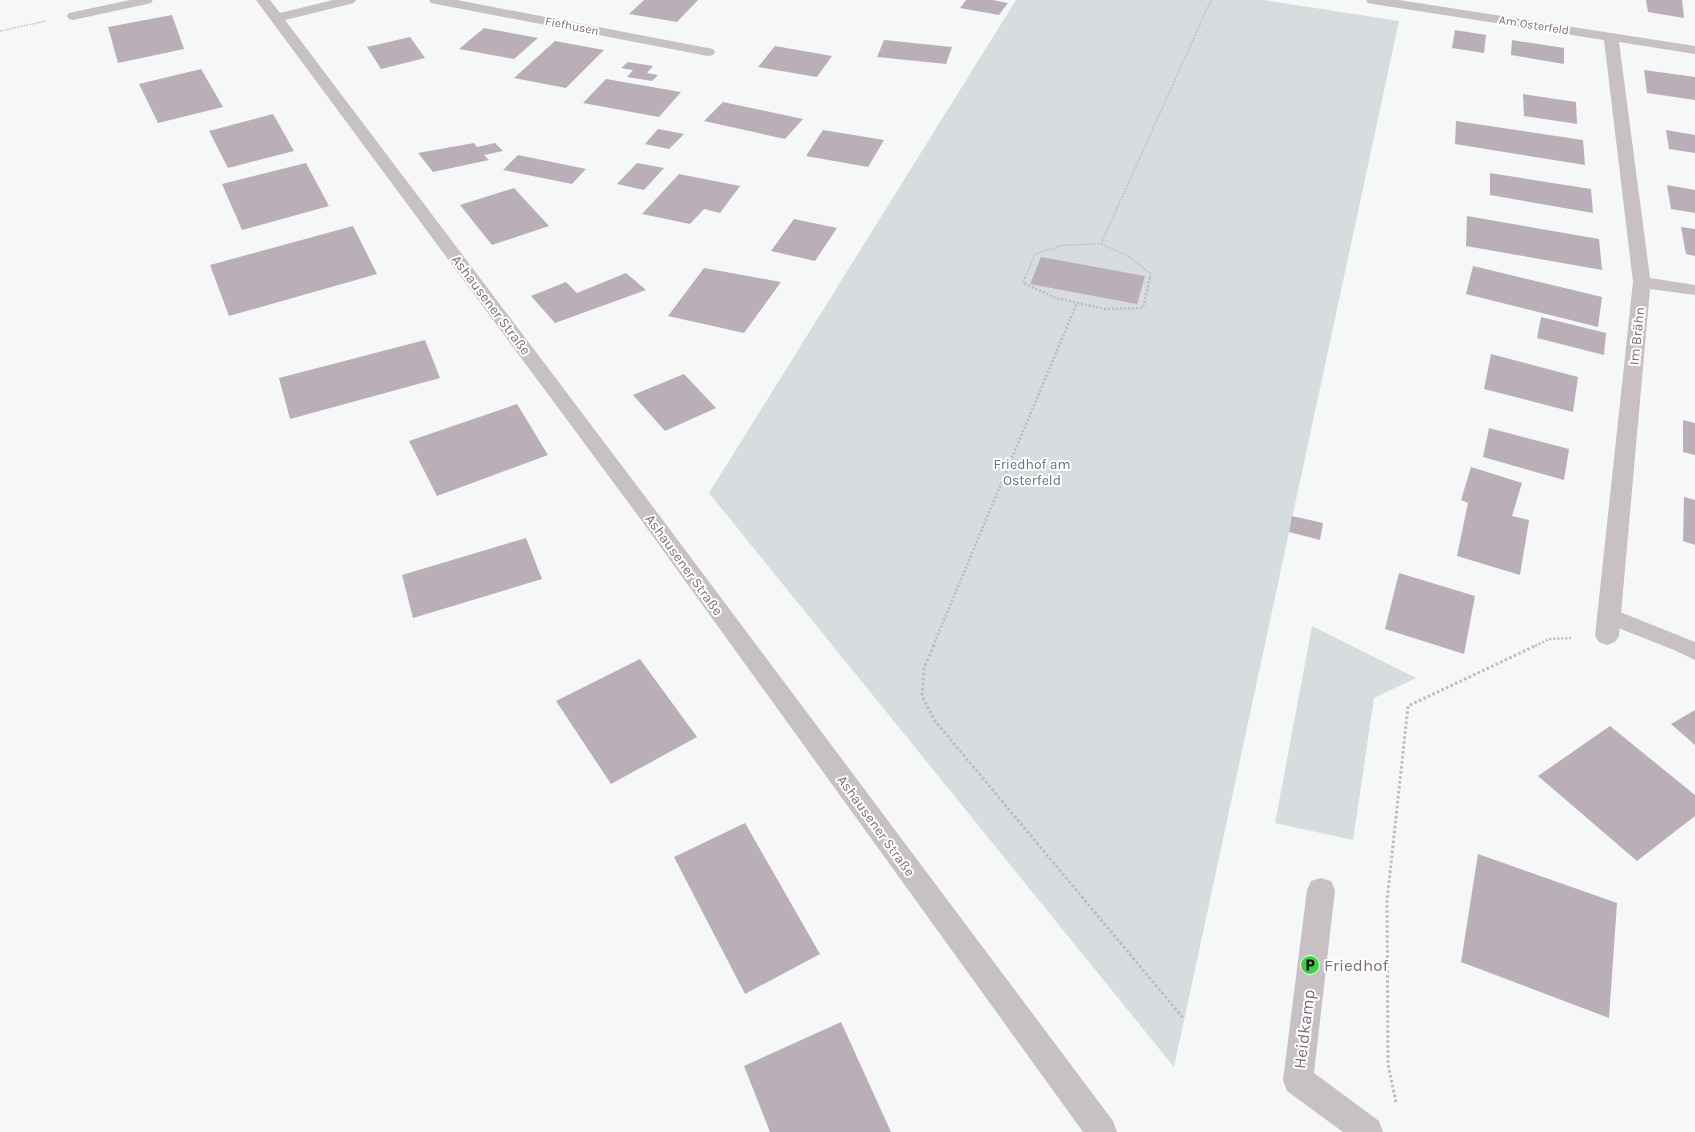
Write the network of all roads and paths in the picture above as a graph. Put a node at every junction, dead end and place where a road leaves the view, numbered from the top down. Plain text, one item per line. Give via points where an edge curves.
1 (147, 0) edge
2 (263, 0) edge
3 (349, 0) edge
4 (436, 0) edge
5 (1210, 0) edge
6 (1373, 0) edge
7 (74, 16) joint
8 (276, 18) junction
9 (0, 31) edge
10 (1611, 37) junction
11 (1695, 50) edge
12 (708, 52) dead end
13 (1101, 244) junction
14 (1642, 282) junction
15 (1695, 290) edge
16 (1077, 303) junction
17 (1610, 616) junction
18 (1607, 636) joint
19 (1695, 652) edge
20 (1320, 890) dead end
21 (1184, 1019) dead end
22 (1397, 1109) dead end
23 (1102, 1132) edge
24 (1368, 1132) edge

1 - 7 lane
2 - 8 street, Ashausener Straße
3 - 8 street
4 - 12 street, Fiefhusen
5 - 13 path
6 - 10 street, Am Osterfeld via 1491,12
7 - 9 path
8 - 23 street, Ashausener Straße via 646,512
10 - 11 street, Am Osterfeld
10 - 14 street, Im Brähn
13 - 16 path via 1064,245 1036,254 1023,283 1056,298
13 - 16 path via 1128,256 1151,274 1144,308 1105,309
14 - 15 street
14 - 17 street, Im Brähn
16 - 21 path via 924,668 922,696 935,721
17 - 18 street, Im Brähn
17 - 19 lane
18 - 22 path via 1549,639 1408,706 1387,901 1388,1064
20 - 24 street, Heidkamp via 1298,1080

